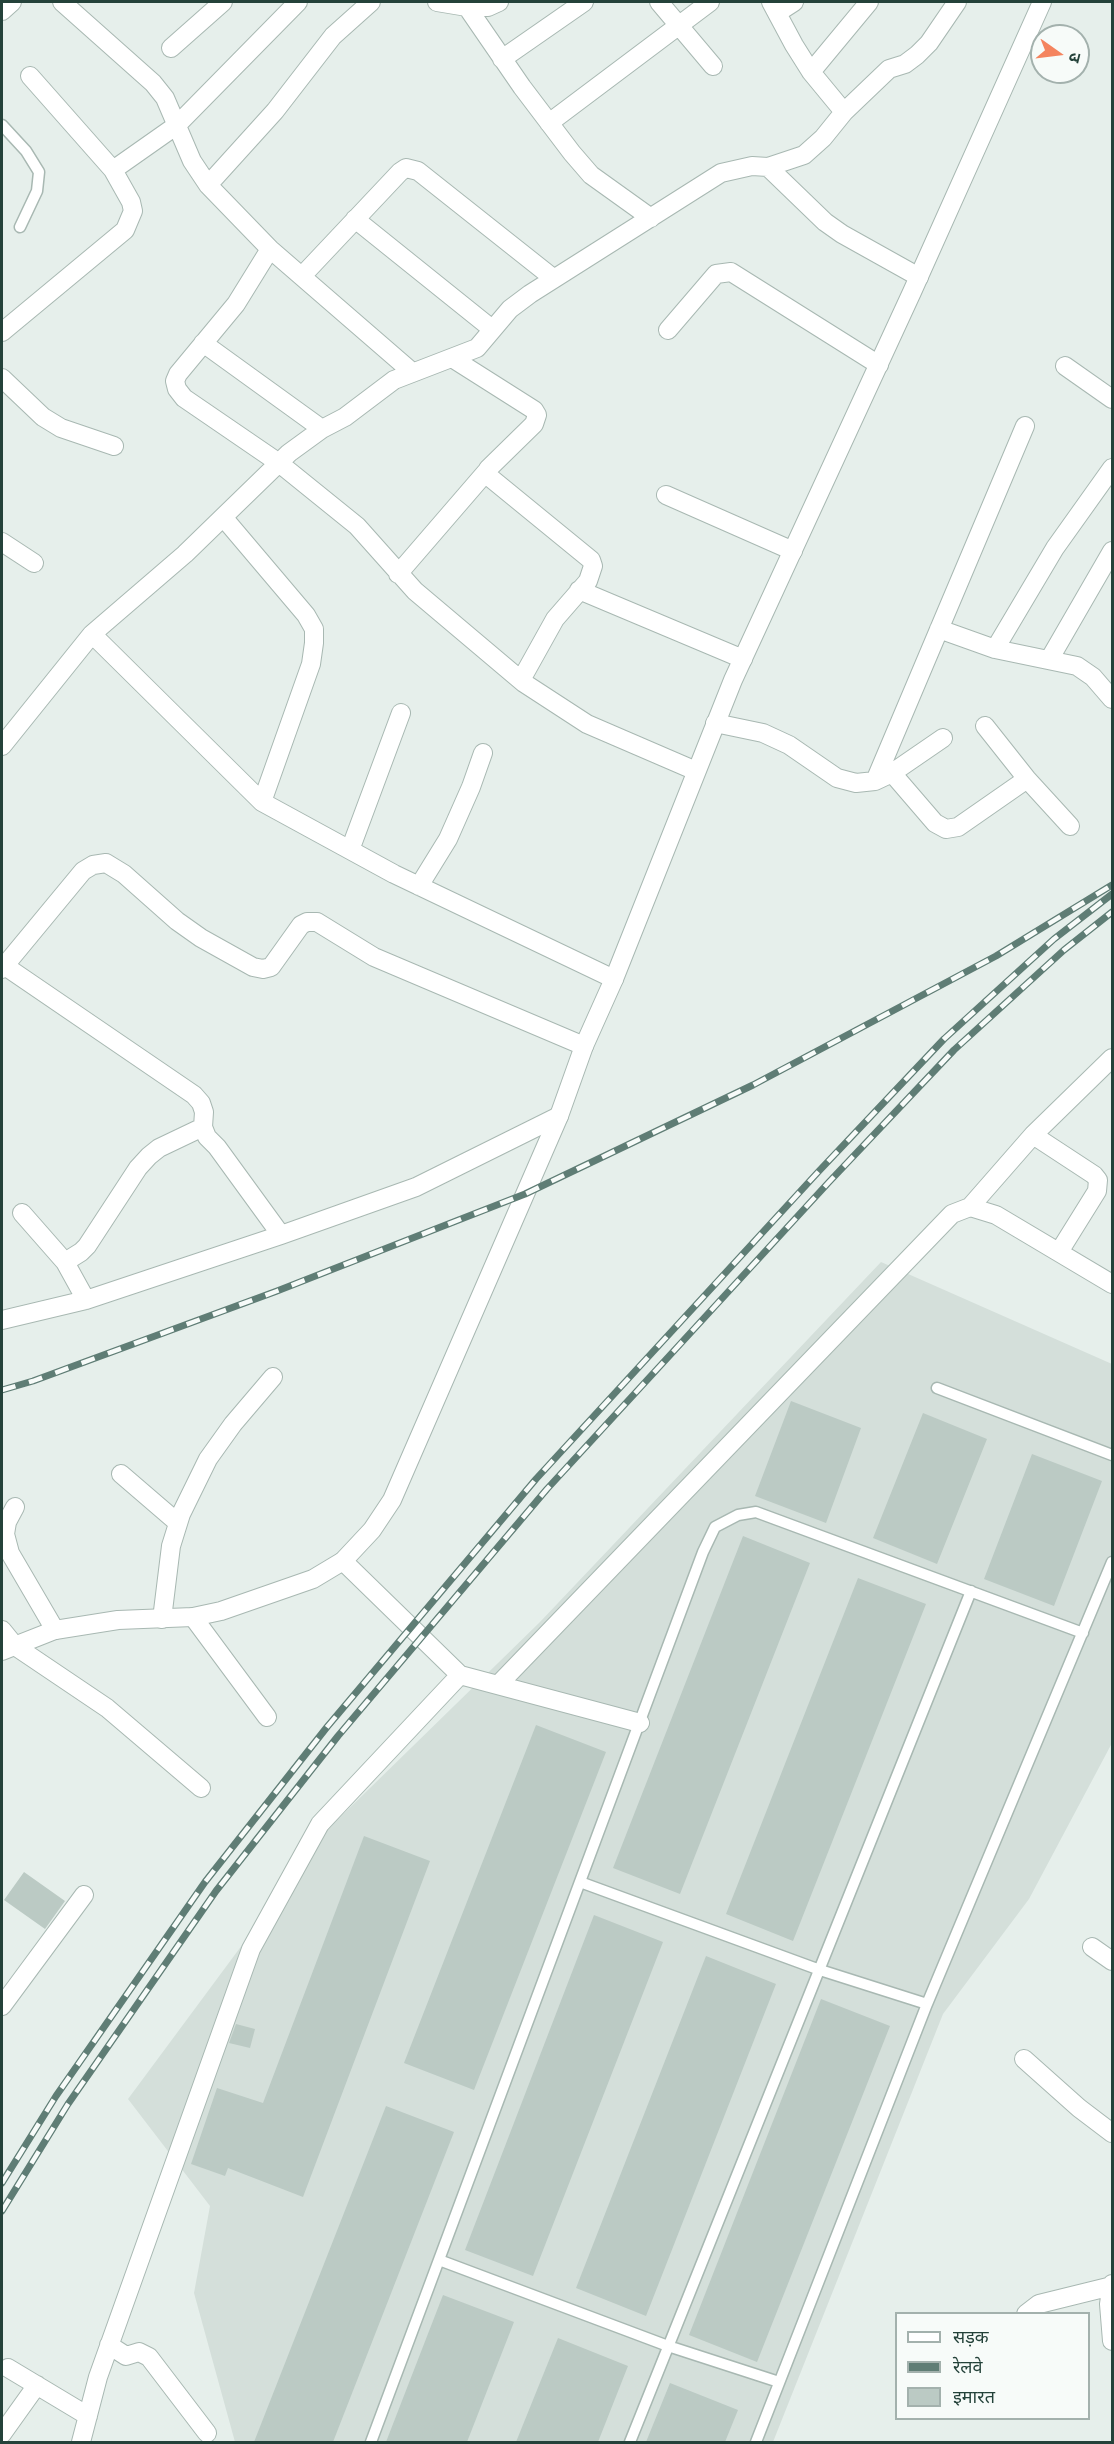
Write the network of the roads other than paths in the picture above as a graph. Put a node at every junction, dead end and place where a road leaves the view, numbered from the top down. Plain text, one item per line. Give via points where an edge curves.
1 (12, 2) edge
2 (62, 2) edge
3 (223, 2) edge
4 (298, 2) edge
5 (371, 2) edge
6 (436, 2) edge
7 (499, 2) edge
8 (584, 2) edge
9 (659, 2) edge
10 (710, 2) edge
11 (794, 2) edge
12 (869, 2) edge
13 (957, 2) edge
14 (1042, 2) edge
15 (467, 7) junction
16 (774, 8) edge
17 (2, 11) edge
18 (678, 24) junction
19 (171, 48) dead end
20 (502, 59) junction
21 (712, 66) dead end
22 (811, 72) junction
23 (30, 76) dead end
24 (844, 112) junction
25 (549, 123) junction
26 (2, 125) edge
27 (177, 125) junction
28 (768, 166) junction
29 (113, 170) junction
30 (208, 185) junction
31 (651, 218) junction
32 (356, 219) junction
33 (20, 227) dead end
34 (270, 249) junction
35 (302, 276) junction
36 (919, 277) junction
37 (553, 278) junction
38 (492, 329) junction
39 (668, 330) dead end
40 (2, 332) edge
41 (203, 343) junction
42 (452, 358) junction
43 (879, 365) junction
44 (1065, 366) dead end
45 (412, 372) junction
46 (2, 378) edge
47 (1113, 399) edge
48 (1025, 426) dead end
49 (322, 429) junction
50 (114, 446) dead end
51 (279, 463) junction
52 (1113, 468) edge
53 (486, 472) junction
54 (666, 495) dead end
55 (223, 517) junction
56 (2, 542) edge
57 (793, 551) junction
58 (1113, 551) edge
59 (34, 563) dead end
60 (398, 574) junction
61 (579, 590) junction
62 (939, 629) junction
63 (92, 634) junction
64 (995, 649) junction
65 (743, 659) junction
66 (1049, 660) junction
67 (521, 680) junction
68 (1113, 699) edge
69 (401, 713) dead end
70 (715, 723) junction
71 (985, 726) dead end
72 (943, 738) dead end
73 (2, 746) edge
74 (483, 753) dead end
75 (696, 771) junction
76 (892, 773) junction
77 (1027, 779) junction
78 (874, 781) junction
79 (262, 802) junction
80 (1070, 826) dead end
81 (350, 850) junction
82 (419, 886) junction
83 (2, 966) edge
84 (614, 979) junction
85 (584, 1046) junction
86 (1113, 1058) edge
87 (559, 1116) junction
88 (203, 1127) junction
89 (1033, 1135) junction
90 (970, 1207) junction
91 (22, 1213) dead end
92 (281, 1235) junction
93 (1059, 1252) junction
94 (65, 1262) junction
95 (1113, 1284) edge
96 (86, 1300) junction
97 (2, 1320) edge
98 (273, 1377) dead end
99 (937, 1388) dead end
100 (1113, 1455) edge
101 (121, 1474) dead end
102 (15, 1507) dead end
103 (178, 1523) junction
104 (343, 1561) junction
105 (1113, 1562) edge
106 (971, 1591) junction
107 (193, 1617) junction
108 (162, 1619) junction
109 (2, 1630) edge
110 (55, 1630) junction
111 (1083, 1633) junction
112 (8, 1649) edge
113 (460, 1675) junction
114 (498, 1685) junction
115 (267, 1717) dead end
116 (639, 1723) junction
117 (201, 1788) dead end
118 (580, 1882) junction
119 (84, 1895) dead end
120 (1092, 1947) dead end
121 (1113, 1961) edge
122 (820, 1970) junction
123 (927, 2004) junction
124 (2, 2006) edge
125 (1024, 2059) dead end
126 (1113, 2133) edge
127 (439, 2260) junction
128 (1112, 2285) edge
129 (1027, 2312) edge
130 (1113, 2341) edge
131 (109, 2346) junction
132 (668, 2346) junction
133 (8, 2368) dead end
134 (779, 2382) junction
135 (38, 2385) junction
136 (88, 2416) junction
137 (207, 2433) dead end
138 (2, 2434) edge
139 (81, 2442) edge
140 (371, 2442) edge
141 (630, 2442) edge
142 (756, 2442) edge

1 - 17 street
2 - 27 street via 153,83
3 - 19 street
4 - 27 street
5 - 30 street via 333,36 275,111
6 - 15 street
7 - 15 street via 488,7
8 - 20 street
9 - 18 street
10 - 18 street
11 - 16 street
12 - 22 street
13 - 24 street via 917,55 889,69
14 - 36 street
15 - 20 street
16 - 22 street
18 - 21 street
18 - 25 street
20 - 25 street
22 - 24 street
23 - 29 street
24 - 28 street via 804,155
25 - 31 street via 591,174
26 - 33 lane via 39,172 37,191
27 - 29 street
27 - 30 street via 192,161
28 - 31 street via 721,173
28 - 36 street via 825,222
29 - 40 street via 132,202 133,211 125,230
30 - 34 street
31 - 37 street
32 - 35 street
32 - 37 street via 400,172 413,169
32 - 38 street
34 - 35 street
34 - 41 street via 236,304
35 - 45 street
36 - 43 street
37 - 38 street via 510,309
38 - 42 street via 477,348
39 - 43 street via 716,274 731,272
41 - 49 street
41 - 51 street via 178,374 177,389 184,398
42 - 45 street
42 - 53 street via 529,405 537,415 534,424
43 - 57 street
44 - 47 street
45 - 49 street
46 - 50 street via 43,417 61,428
48 - 62 street
49 - 51 street
51 - 55 street
51 - 60 street via 357,526
52 - 64 street via 1055,549
53 - 60 street
53 - 61 street via 591,560 592,573
54 - 57 street
55 - 63 street
55 - 79 street via 314,629 311,664
56 - 59 street
57 - 65 street
58 - 66 street
60 - 67 street
61 - 65 street
61 - 67 street via 555,619
62 - 64 street
62 - 78 street
63 - 73 street
63 - 79 street
64 - 66 street
65 - 70 street
66 - 68 street via 1085,670
67 - 75 street via 586,724
69 - 81 street
70 - 75 street
70 - 78 street via 763,733 789,745 837,778 856,783
71 - 77 street
72 - 76 street
74 - 82 street via 448,839
75 - 84 street
76 - 77 street via 935,823 946,829 958,827
76 - 78 street
77 - 80 street
79 - 81 street
81 - 82 street
82 - 84 street
83 - 85 street via 83,871 106,863 193,933 253,967 271,967 301,925 316,922 374,957
83 - 88 street via 184,1087 201,1103
84 - 85 street
85 - 87 street
86 - 89 street
87 - 92 street via 416,1187
87 - 104 street via 392,1500 372,1530
88 - 92 street
88 - 94 street via 149,1156 87,1246
89 - 90 street
89 - 93 street via 1098,1180 1097,1191
90 - 93 street via 996,1215
90 - 114 street via 952,1214
91 - 94 street
92 - 96 street
93 - 95 street
94 - 96 street
96 - 97 street
98 - 103 street via 208,1459
99 - 100 lane
101 - 103 street
102 - 110 street via 5,1534 10,1553
103 - 108 street via 171,1546
104 - 107 street via 313,1579
104 - 113 street
105 - 111 lane
106 - 111 lane
106 - 116 lane via 756,1512 738,1515 715,1527 703,1552
106 - 122 lane
107 - 108 street
107 - 115 street
108 - 110 street via 118,1620
109 - 112 street
110 - 112 street
111 - 123 lane
112 - 117 street via 107,1708
113 - 114 street
113 - 131 street via 320,1824 251,1949
114 - 116 street
116 - 118 lane
118 - 122 lane
118 - 127 lane
119 - 124 street
120 - 121 street
122 - 123 lane
122 - 132 lane
123 - 134 lane
125 - 126 street
127 - 132 lane
127 - 140 lane
128 - 129 street via 1039,2304
128 - 130 street via 1109,2304
131 - 136 street
131 - 137 street via 126,2356 139,2352 149,2357
132 - 134 lane
132 - 141 lane
133 - 135 street
134 - 142 lane
135 - 136 street
135 - 138 street
136 - 139 street

